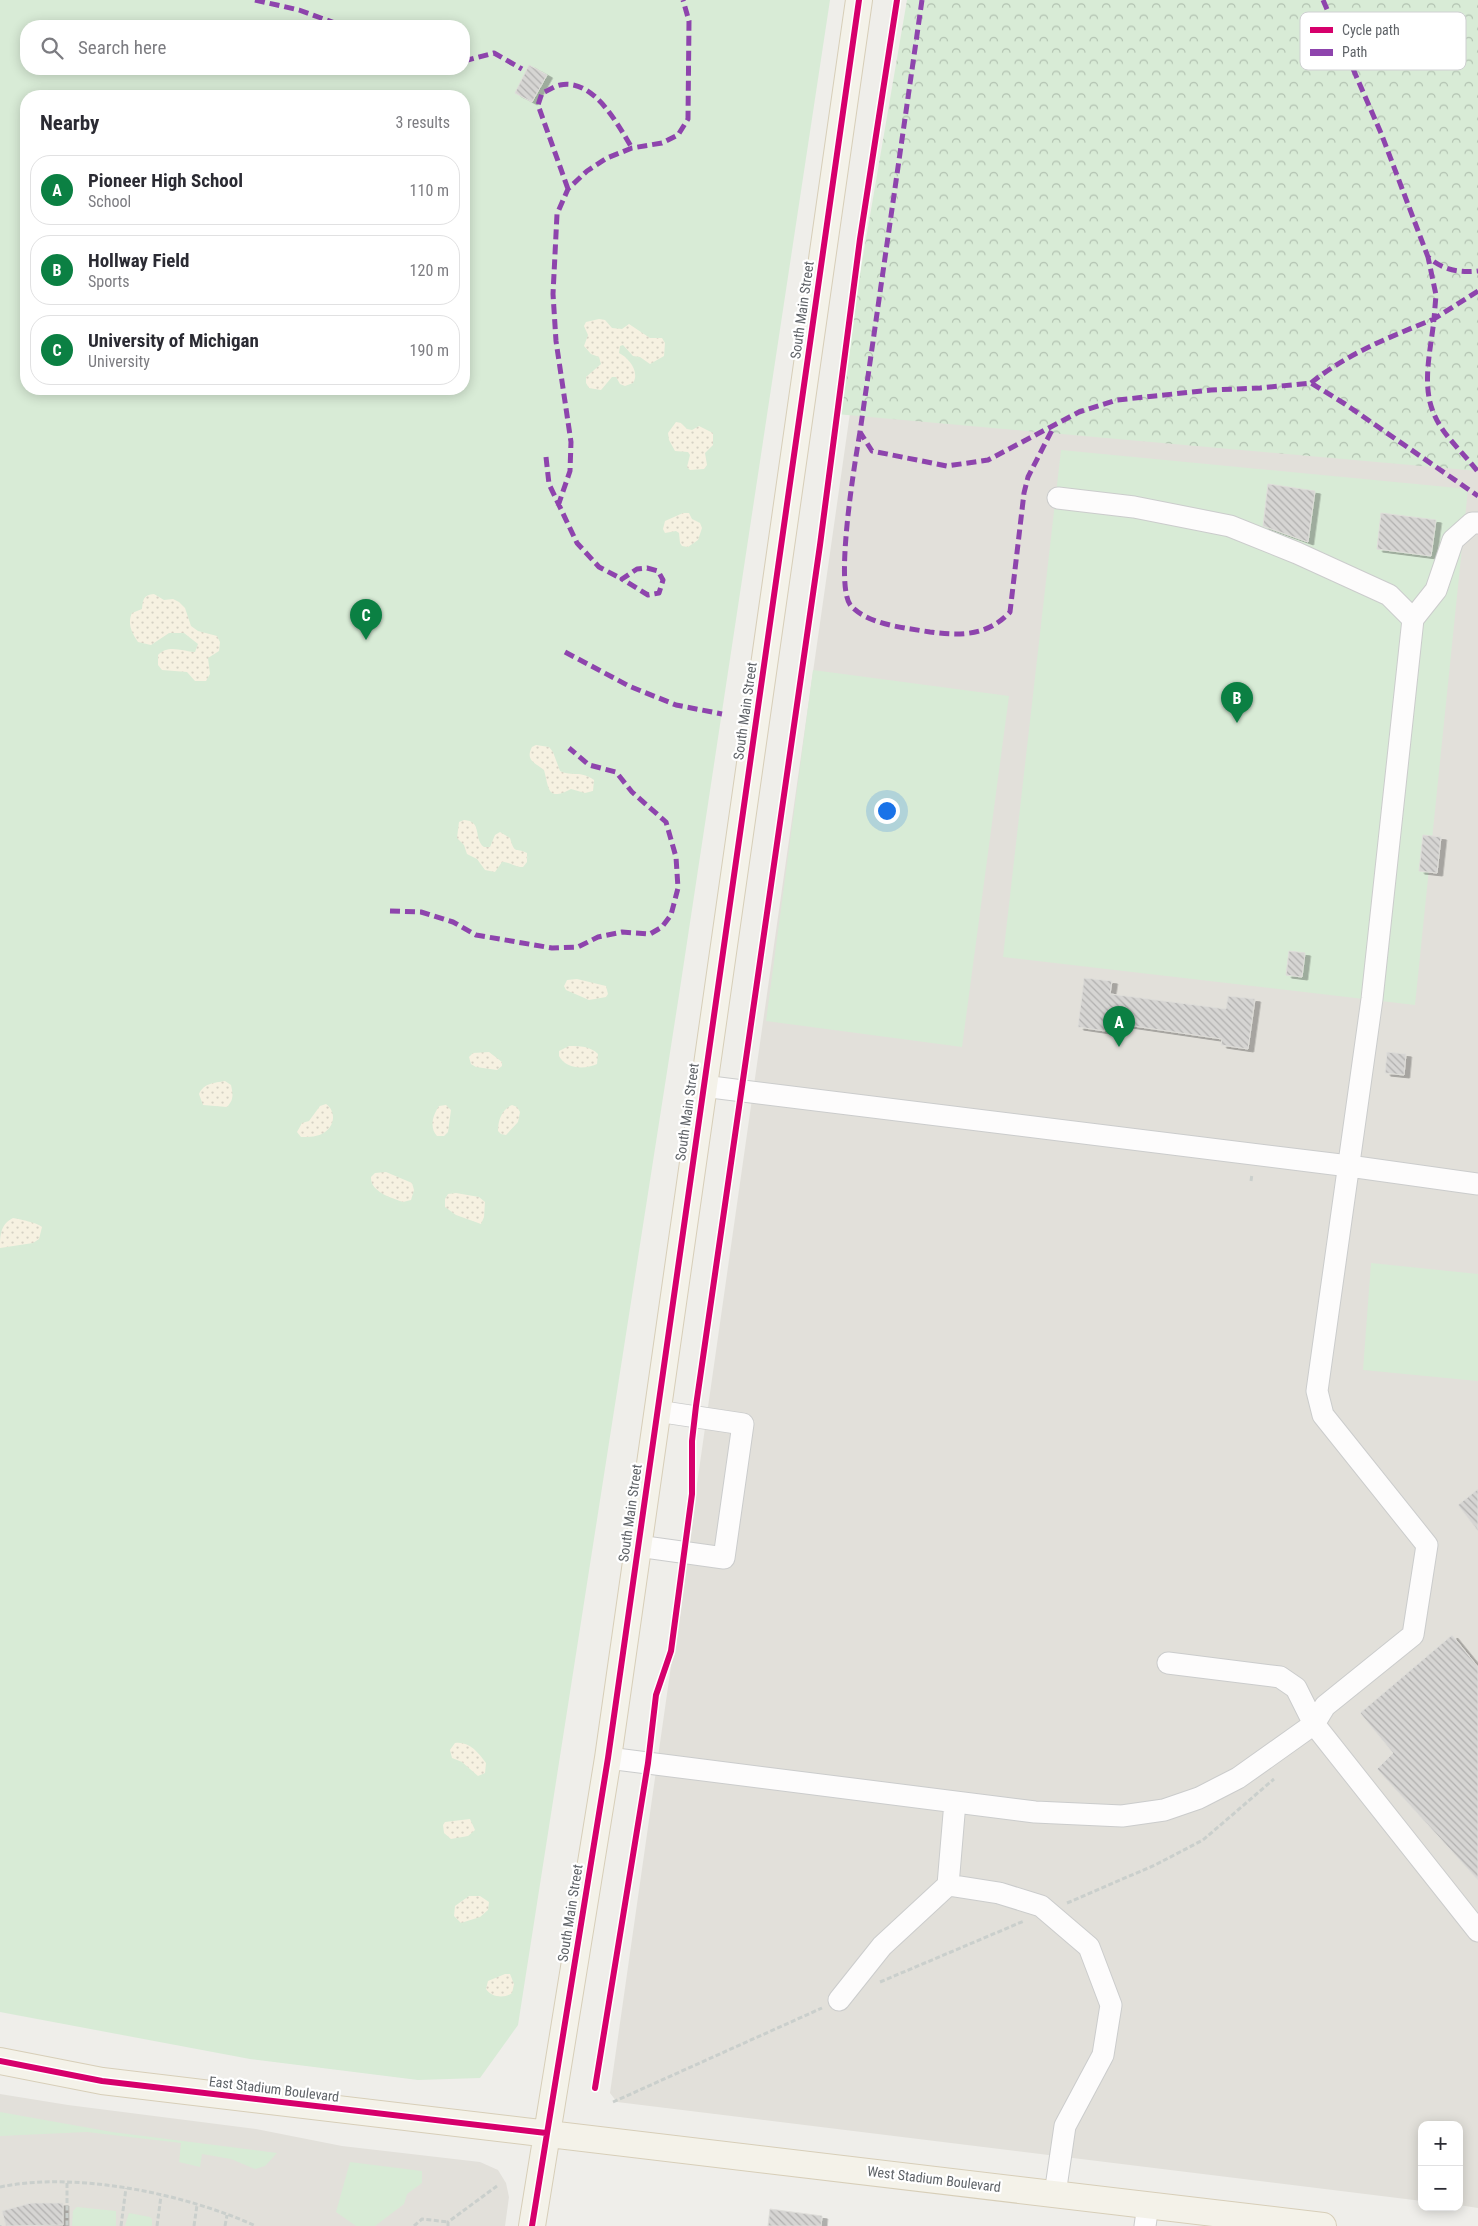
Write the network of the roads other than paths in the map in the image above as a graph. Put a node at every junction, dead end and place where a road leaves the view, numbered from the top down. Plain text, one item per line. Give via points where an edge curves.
1 (859, 0) edge
2 (1058, 498) dead end
3 (1478, 522) edge
4 (1413, 619) junction
5 (703, 1086) junction
6 (1349, 1166) junction
7 (1478, 1184) edge
8 (657, 1410) junction
9 (638, 1546) junction
10 (1168, 1663) dead end
11 (1314, 1724) junction
12 (608, 1758) junction
13 (955, 1802) junction
14 (948, 1885) junction
15 (1478, 1931) edge
16 (839, 2000) road end
17 (0, 2061) edge
18 (546, 2133) junction
19 (1055, 2194) junction
20 (1147, 2216) edge
21 (532, 2226) edge
22 (1323, 2226) edge

1 - 5 main road, South Main Street
2 - 4 lane via 1230,526 1389,595
3 - 4 lane via 1472,522 1454,540 1436,590
4 - 6 lane via 1372,999
5 - 6 lane
5 - 8 main road, South Main Street
6 - 7 lane
6 - 11 lane via 1317,1391 1323,1415 1427,1545 1413,1635 1325,1706
8 - 9 main road, South Main Street
8 - 9 lane via 743,1424 724,1558
9 - 12 main road, South Main Street
10 - 11 lane via 1280,1677 1296,1688
11 - 13 lane via 1238,1778 1199,1798 1164,1810 1112,1816 1036,1812
11 - 15 lane
12 - 13 lane
12 - 18 main road, South Main Street
13 - 14 lane
14 - 16 lane via 882,1946
14 - 19 lane via 999,1893 1041,1906 1089,1947 1110,2005 1103,2055 1066,2126
17 - 18 main road, East Stadium Boulevard via 102,2081
18 - 19 main road, West Stadium Boulevard
18 - 21 main road, South Main Street
19 - 20 main road, West Stadium Boulevard
20 - 22 main road, West Stadium Boulevard

